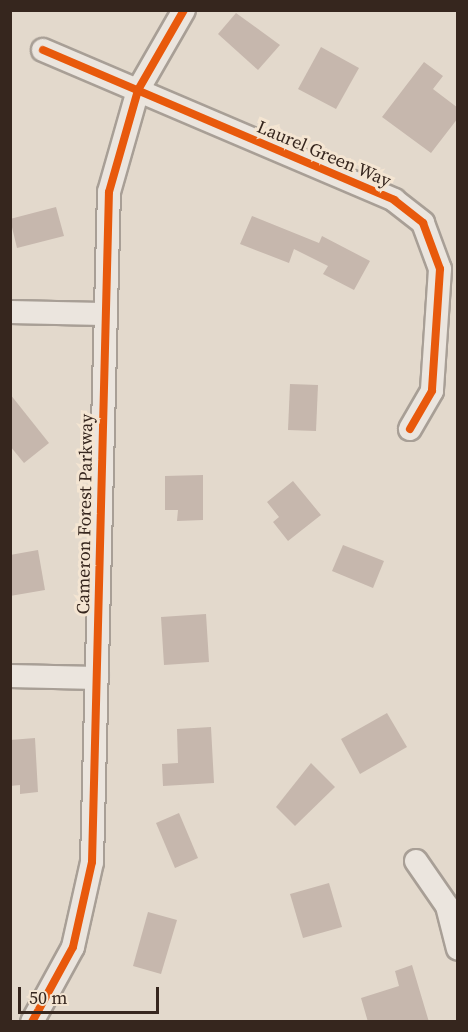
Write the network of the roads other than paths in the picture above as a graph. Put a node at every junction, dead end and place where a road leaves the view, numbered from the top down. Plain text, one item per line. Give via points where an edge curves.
1 (184, 10) edge
2 (43, 50) dead end
3 (138, 90) junction
4 (10, 312) edge
5 (103, 314) junction
6 (410, 429) dead end
7 (10, 675) edge
8 (97, 678) junction
9 (416, 861) dead end
10 (458, 949) edge
11 (32, 1022) edge

1 - 3 street, Cameron Forest Parkway
2 - 3 street, Laurel Green Way
3 - 5 street, Cameron Forest Parkway via 109,192
3 - 6 street, Laurel Green Way via 394,201 423,223 440,269 432,391
4 - 5 street
5 - 8 street, Cameron Forest Parkway
7 - 8 street
8 - 11 street, Cameron Forest Parkway via 92,862 86,905 73,947
9 - 10 street via 435,881 447,906

